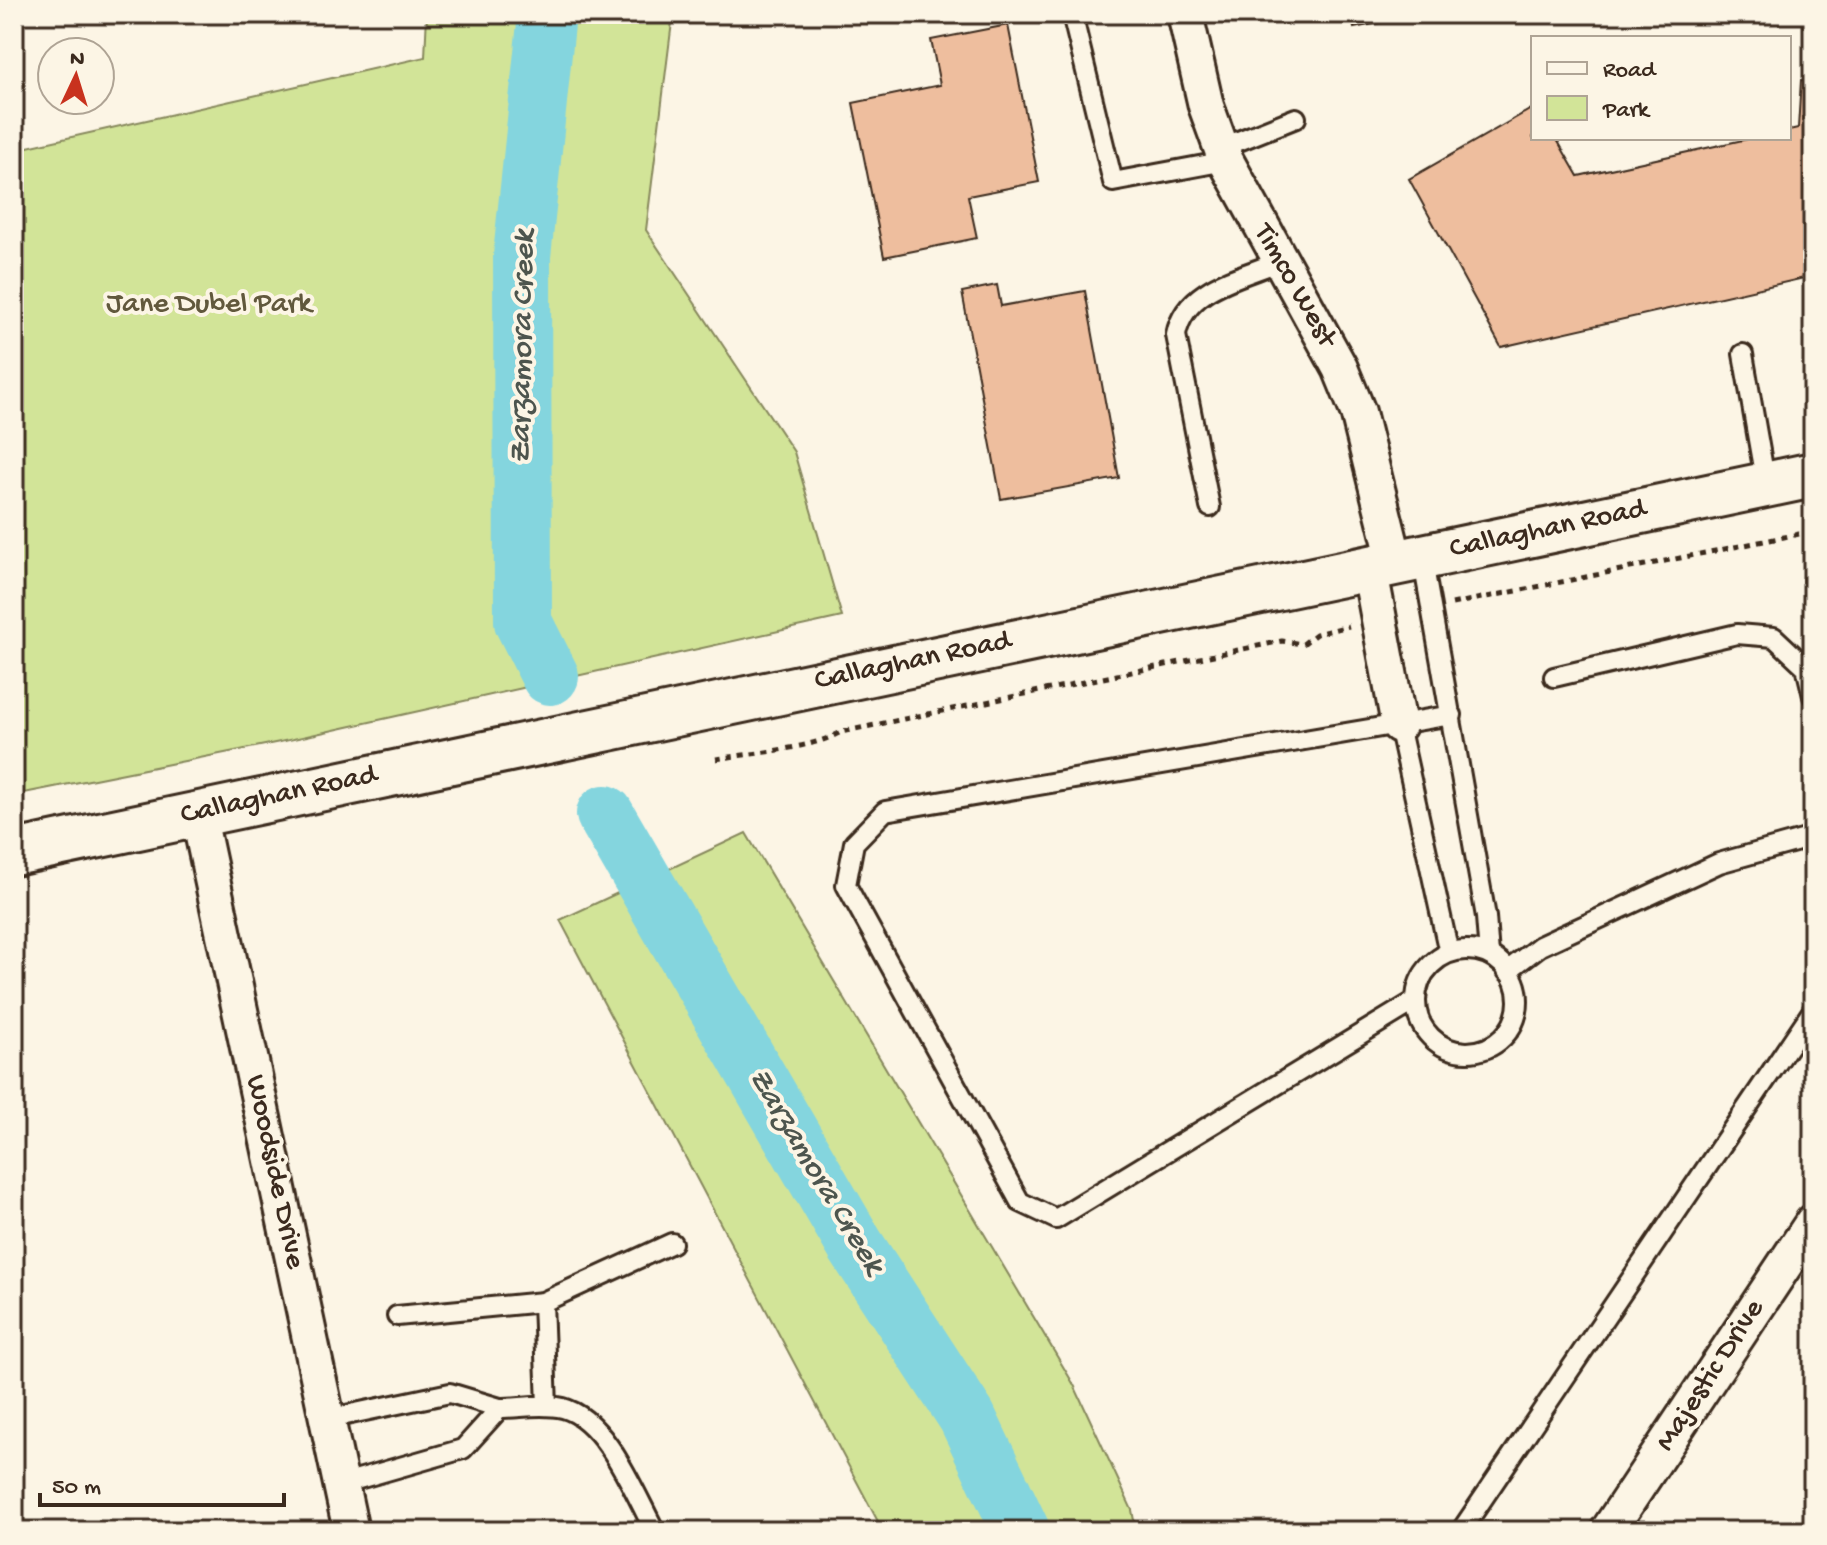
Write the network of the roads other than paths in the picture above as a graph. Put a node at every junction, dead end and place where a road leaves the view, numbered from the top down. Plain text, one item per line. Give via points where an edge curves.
1 (1072, 14) edge
2 (1185, 14) edge
3 (1296, 118) dead end
4 (1224, 154) junction
5 (1280, 261) junction
6 (1743, 354) dead end
7 (1813, 475) edge
8 (1766, 486) junction
9 (1210, 507) dead end
10 (1395, 561) junction
11 (1554, 677) dead end
12 (1813, 696) edge
13 (1452, 715) junction
14 (1399, 725) junction
15 (198, 813) junction
16 (1813, 837) edge
17 (14, 853) edge
18 (1449, 953) junction
19 (1489, 955) junction
20 (1507, 971) junction
21 (1415, 1001) junction
22 (1813, 1010) edge
23 (1813, 1222) edge
24 (672, 1243) dead end
25 (543, 1302) junction
26 (397, 1316) dead end
27 (547, 1406) junction
28 (500, 1408) junction
29 (327, 1419) junction
30 (341, 1484) junction
31 (351, 1531) edge
32 (655, 1531) edge
33 (1461, 1531) edge
34 (1608, 1531) edge

1 - 4 lane via 1113,182
2 - 4 street, Timco West via 1198,80
3 - 4 lane
4 - 5 street, Timco West
5 - 9 lane via 1209,290 1191,301 1179,319 1176,335
5 - 10 street, Timco West via 1340,368 1358,412
6 - 8 lane
7 - 8 main road, Callaghan Road
8 - 10 main road, Callaghan Road
10 - 13 lane
10 - 14 street, Timco West
10 - 15 main road, Callaghan Road
11 - 12 lane via 1737,634 1774,637 1806,667
13 - 14 lane
13 - 19 lane
14 - 18 lane
14 - 21 lane via 885,811 854,843 846,885 1020,1202 1056,1219
15 - 17 main road, Callaghan Road
15 - 29 street, Woodside Drive
16 - 20 lane via 1719,863 1540,946
18 - 19 lane via 1473,950
18 - 21 lane via 1426,969
19 - 20 lane
20 - 21 lane via 1518,993 1517,1010 1512,1026 1487,1048 1470,1052 1438,1044 1426,1032
22 - 33 lane
23 - 34 street, Majestic Drive
24 - 25 lane
25 - 26 lane
25 - 27 lane
27 - 28 lane
27 - 32 lane via 566,1409 605,1439
28 - 29 lane via 450,1393
28 - 30 lane via 463,1449
29 - 30 street, Woodside Drive
30 - 31 street, Woodside Drive

